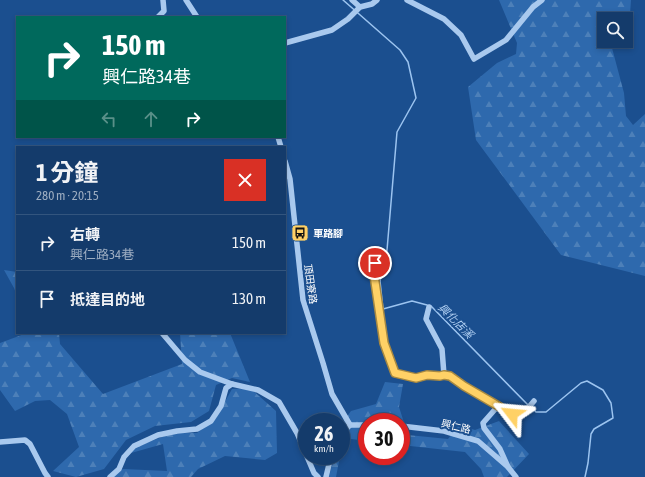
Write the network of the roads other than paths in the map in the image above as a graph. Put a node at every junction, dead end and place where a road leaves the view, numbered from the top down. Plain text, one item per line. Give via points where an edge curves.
1 (163, 0) edge
2 (186, 0) edge
3 (352, 0) edge
4 (377, 0) edge
5 (407, 0) edge
6 (542, 0) edge
7 (360, 6) junction
8 (159, 16) edge
9 (196, 16) edge
10 (286, 43) edge
11 (286, 167) edge
12 (288, 180) edge
13 (375, 263) dead end
14 (429, 307) dead end
15 (163, 334) edge
16 (444, 375) junction
17 (232, 384) junction
18 (534, 401) dead end
19 (498, 406) junction
20 (343, 413) edge
21 (350, 425) edge
22 (358, 425) edge
23 (410, 427) edge
24 (0, 442) edge
25 (329, 465) edge
26 (508, 467) junction
27 (48, 477) edge
28 (110, 477) edge
29 (318, 477) edge
30 (326, 477) edge
31 (516, 477) edge

1 - 8 street via 164,11
2 - 9 street
3 - 7 street
4 - 7 street via 372,4
5 - 6 street via 444,19 461,35 474,59 506,40 533,7
7 - 10 street via 348,19 332,30
11 - 12 street, 頂田寮路
12 - 20 street, 頂田寮路 via 303,300 332,394
13 - 16 street via 374,275 384,343 395,373 416,378
14 - 16 street via 426,319 442,348
15 - 17 street via 185,360 200,372
16 - 19 street via 450,376
17 - 28 street via 226,388 221,406 211,421 196,430 158,435 134,446 119,469
17 - 29 street via 258,390 279,402
18 - 19 street via 529,407 512,414
19 - 26 street via 483,423
21 - 22 street
23 - 26 street, 興仁路 via 444,431 478,441
24 - 27 street via 25,440 30,444
25 - 30 street
26 - 31 street, 興仁路

